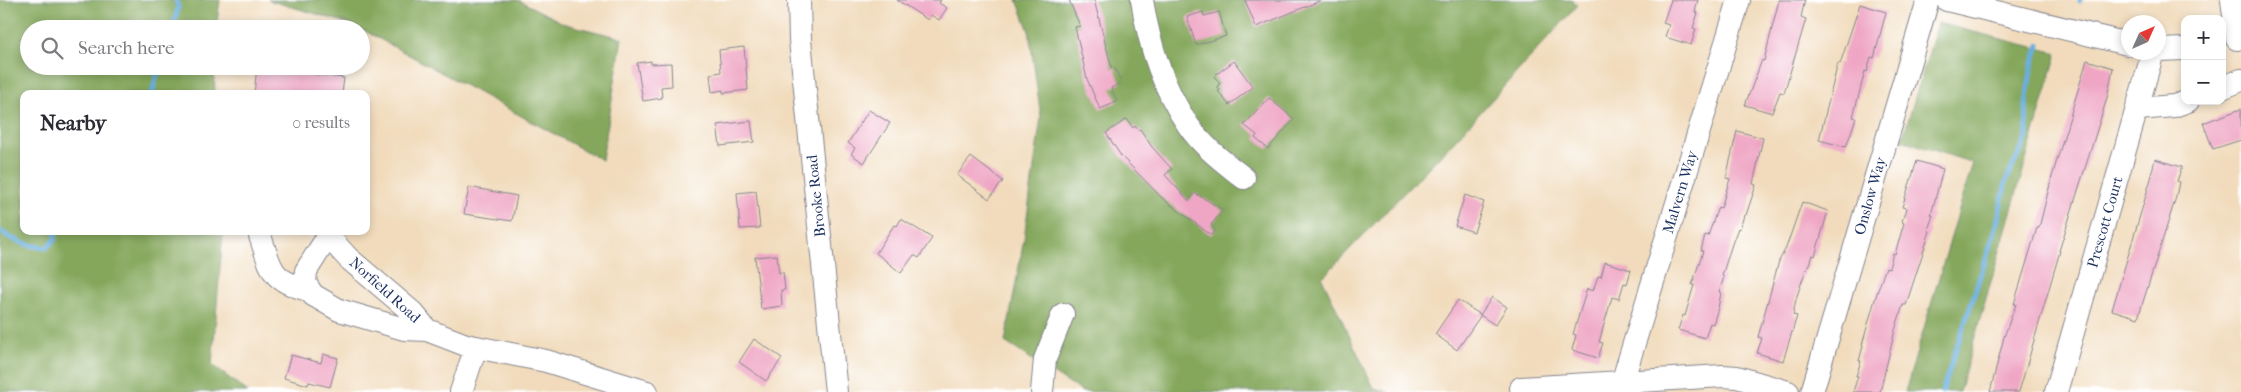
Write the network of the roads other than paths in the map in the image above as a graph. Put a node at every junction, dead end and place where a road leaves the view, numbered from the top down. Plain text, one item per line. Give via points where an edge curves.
1 (799, 0) edge
2 (1142, 0) edge
3 (1739, 0) edge
4 (1928, 0) edge
5 (1946, 0) edge
6 (2232, 0) edge
7 (2234, 40) edge
8 (2121, 42) edge
9 (2181, 49) edge
10 (2166, 50) edge
11 (2151, 60) edge
12 (2241, 80) edge
13 (2226, 86) edge
14 (2181, 104) edge
15 (2138, 109) junction
16 (1244, 178) dead end
17 (260, 235) edge
18 (327, 235) edge
19 (329, 235) edge
20 (308, 290) junction
21 (1063, 314) dead end
22 (428, 330) junction
23 (476, 347) junction
24 (1622, 383) junction
25 (1521, 388) dead end
26 (461, 392) edge
27 (647, 392) edge
28 (836, 392) edge
29 (1042, 392) edge
30 (1788, 392) edge
31 (1812, 392) edge
32 (2056, 392) edge

1 - 28 street, Brooke Road via 800,40
2 - 16 street via 1148,36 1164,81 1189,126
3 - 24 street, Malvern Way
4 - 31 street, Onslow Way
5 - 8 street
6 - 7 street
9 - 10 street
11 - 15 street, Prescott Court
12 - 13 street
14 - 15 street
15 - 32 street, Prescott Court
17 - 20 street via 276,275 287,284
18 - 20 street, Norfield Road via 306,271
19 - 22 street, Norfield Road via 342,252
20 - 22 street, Norfield Road via 339,310 404,329
21 - 29 street via 1045,358
22 - 23 street, Norfield Road
23 - 26 street
23 - 27 street, Norfield Road via 546,361
24 - 25 street
24 - 30 street via 1723,376

